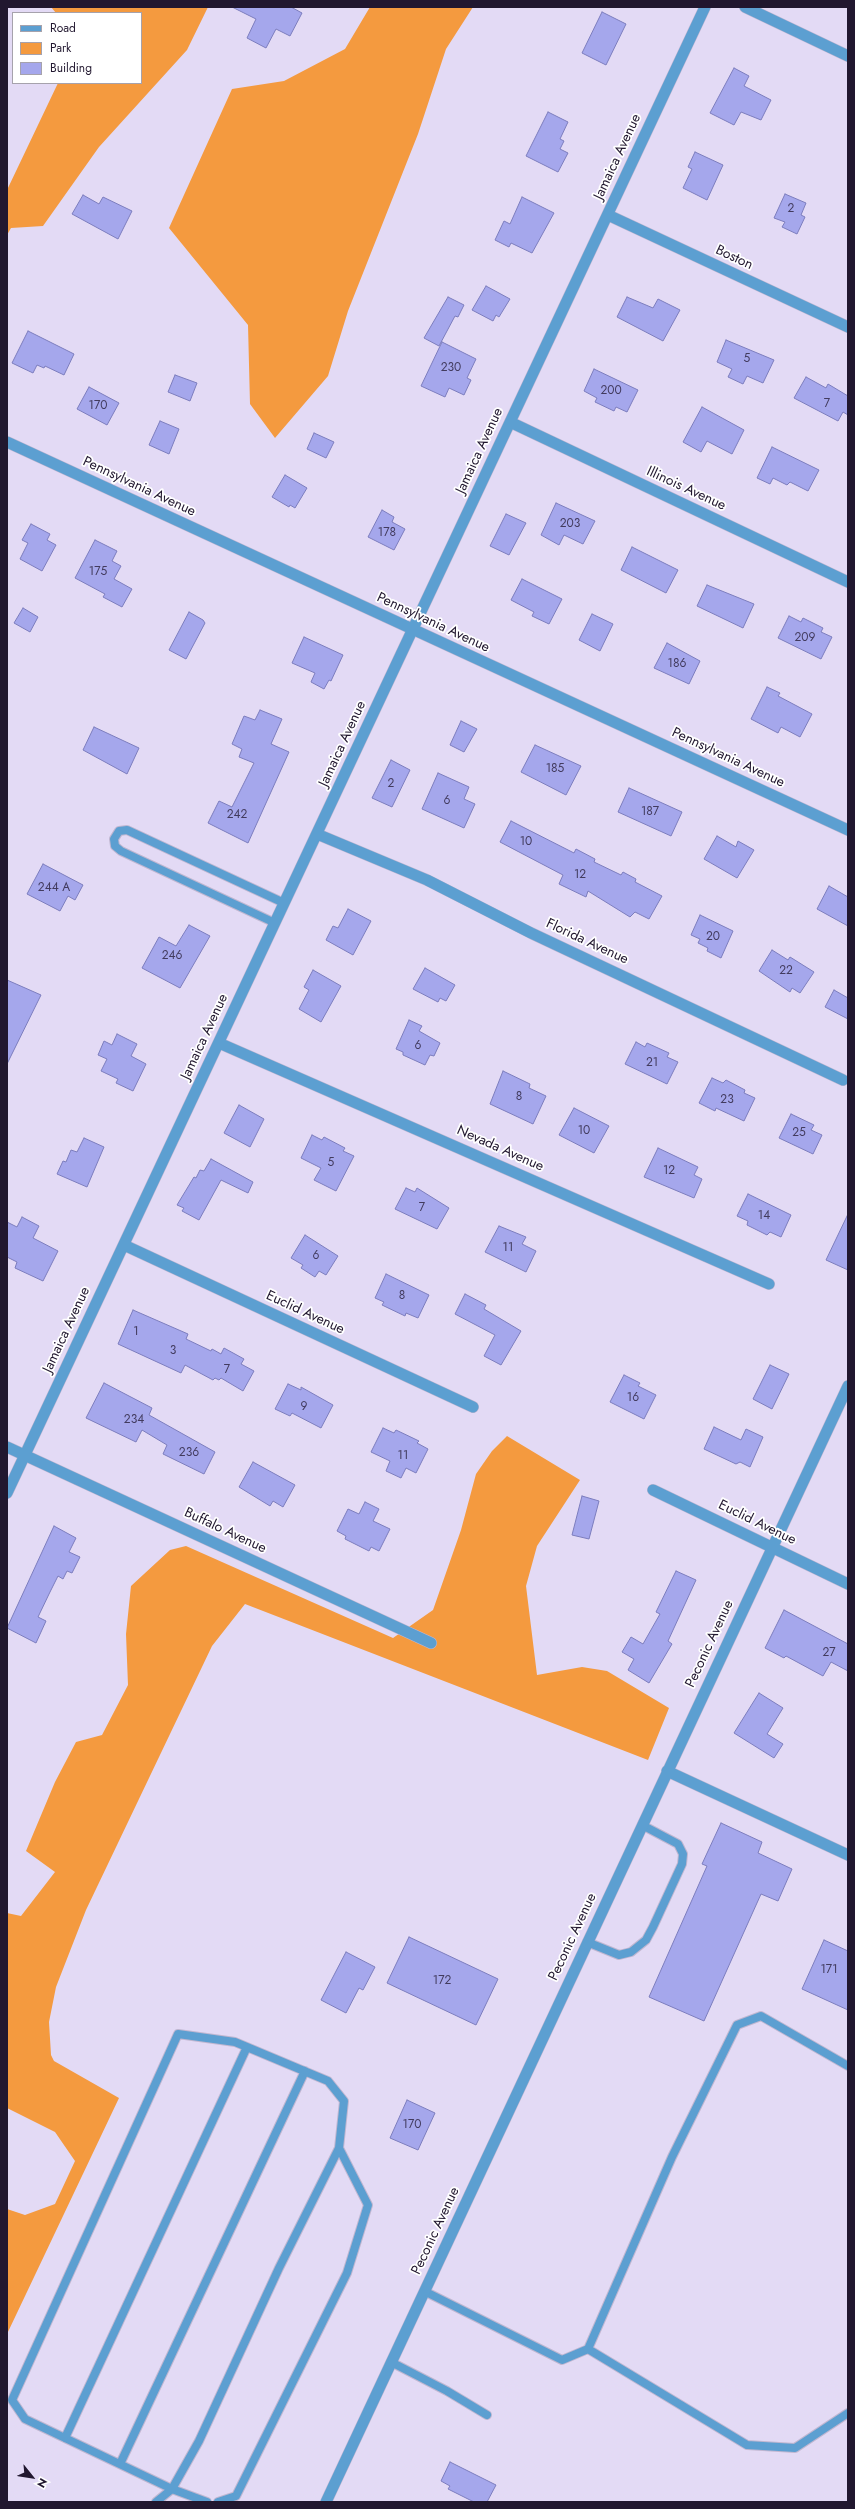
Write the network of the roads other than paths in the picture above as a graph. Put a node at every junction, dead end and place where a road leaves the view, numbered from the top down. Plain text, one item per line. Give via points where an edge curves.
1 (705, 7) edge
2 (745, 7) edge
3 (848, 56) edge
4 (608, 215) junction
5 (848, 327) edge
6 (510, 422) junction
7 (7, 442) edge
8 (848, 582) edge
9 (413, 630) junction
10 (848, 830) edge
11 (317, 834) junction
12 (284, 903) junction
13 (275, 923) junction
14 (219, 1042) junction
15 (843, 1080) dead end
16 (124, 1245) junction
17 (769, 1284) dead end
18 (848, 1386) edge
19 (473, 1407) dead end
20 (7, 1447) edge
21 (25, 1455) junction
22 (653, 1490) dead end
23 (7, 1493) edge
24 (772, 1547) junction
25 (848, 1584) edge
26 (431, 1643) dead end
27 (668, 1771) junction
28 (642, 1825) junction
29 (848, 1855) edge
30 (587, 1942) junction
31 (247, 2047) junction
32 (848, 2066) edge
33 (305, 2071) junction
34 (339, 2148) junction
35 (424, 2291) junction
36 (588, 2349) junction
37 (391, 2362) junction
38 (848, 2413) edge
39 (487, 2416) dead end
40 (65, 2438) junction
41 (120, 2464) junction
42 (172, 2489) junction
43 (156, 2502) edge
44 (207, 2502) edge
45 (218, 2502) edge
46 (326, 2502) edge

1 - 4 street, Jamaica Avenue
2 - 3 street
4 - 5 street, Boston
4 - 6 street, Jamaica Avenue
6 - 8 street, Illinois Avenue
6 - 9 street, Jamaica Avenue
7 - 9 street, Pennsylvania Avenue
9 - 10 street, Pennsylvania Avenue
9 - 11 street, Jamaica Avenue
11 - 12 street, Jamaica Avenue
11 - 15 street, Florida Avenue via 427,880 531,933
12 - 13 street, Jamaica Avenue
12 - 13 lane via 127,830 119,831 114,839 115,846 121,851
13 - 14 street, Jamaica Avenue
14 - 16 street, Jamaica Avenue
14 - 17 street, Nevada Avenue
16 - 19 street, Euclid Avenue
16 - 21 street, Jamaica Avenue
18 - 24 street, Peconic Avenue
20 - 21 street, Buffalo Avenue
21 - 23 street, Jamaica Avenue
21 - 26 street, Buffalo Avenue
22 - 24 street, Euclid Avenue
24 - 25 street, Euclid Avenue
24 - 27 street, Peconic Avenue
27 - 28 street, Peconic Avenue
27 - 29 street
28 - 30 street, Peconic Avenue
28 - 30 lane via 678,1844 683,1854 682,1864 653,1926 646,1940 631,1952 619,1955
30 - 35 street, Peconic Avenue
31 - 33 lane
31 - 40 lane
31 - 40 lane via 235,2042 178,2034 12,2400 25,2419
32 - 36 lane via 761,2016 737,2025 672,2157
33 - 34 lane via 328,2081 344,2101
33 - 41 lane
34 - 42 lane via 279,2268 199,2441
34 - 45 lane via 368,2205 347,2273 236,2496
35 - 36 lane via 562,2360
35 - 37 street, Peconic Avenue
36 - 38 lane via 747,2445 795,2448
37 - 39 lane via 448,2391
37 - 46 street, Peconic Avenue
40 - 41 lane
41 - 42 lane
42 - 43 lane
42 - 44 lane

